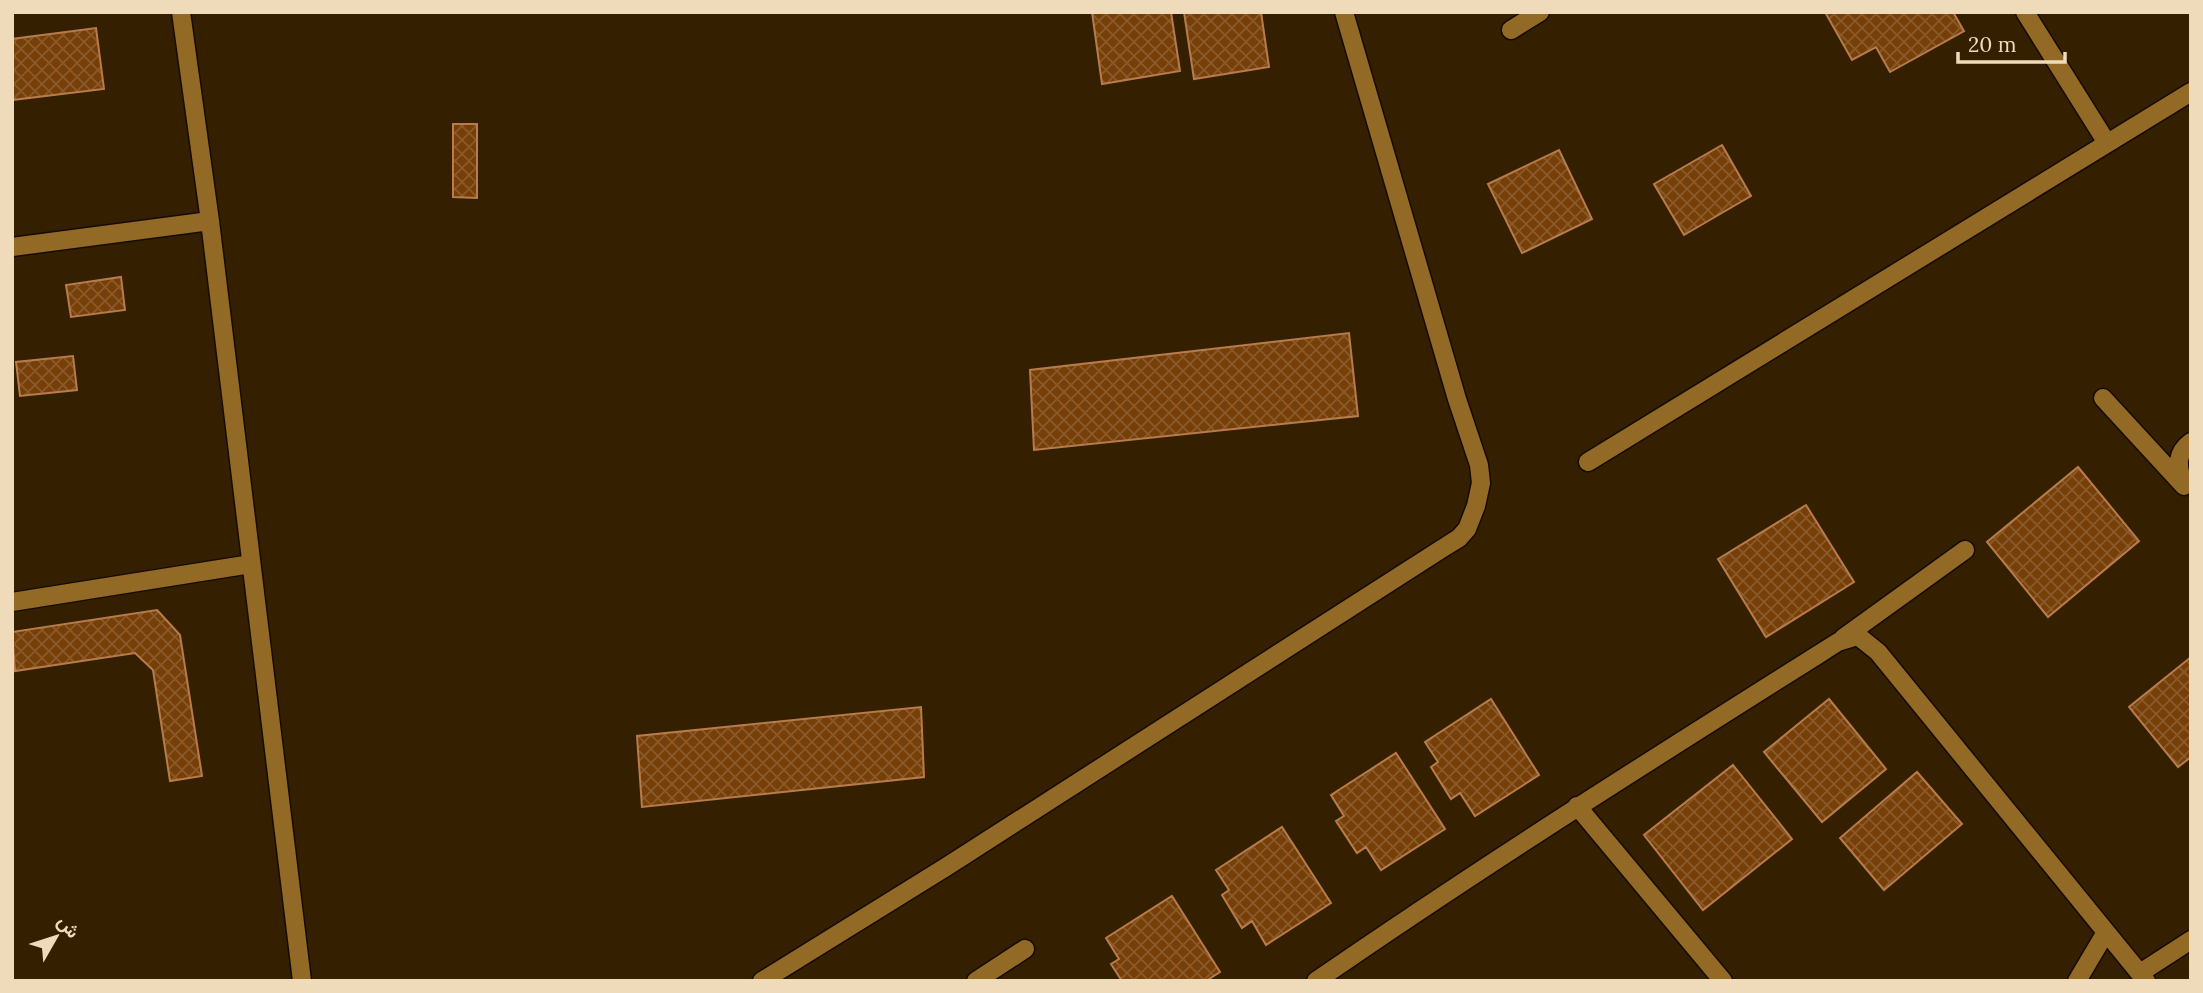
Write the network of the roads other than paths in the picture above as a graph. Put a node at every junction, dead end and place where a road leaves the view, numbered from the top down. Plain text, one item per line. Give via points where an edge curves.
1 (181, 12) edge
2 (1344, 12) edge
3 (1540, 12) edge
4 (2025, 12) edge
5 (1511, 30) dead end
6 (2191, 92) edge
7 (2107, 143) junction
8 (210, 221) junction
9 (12, 247) edge
10 (2103, 398) dead end
11 (2191, 442) edge
12 (1588, 462) dead end
13 (2188, 490) edge
14 (1965, 550) dead end
15 (251, 564) junction
16 (12, 601) edge
17 (1838, 642) junction
18 (1577, 806) junction
19 (2106, 932) junction
20 (2191, 940) edge
21 (1026, 949) dead end
22 (2143, 977) edge
23 (302, 981) edge
24 (762, 981) edge
25 (976, 981) edge
26 (1316, 981) edge
27 (1723, 981) edge
28 (2077, 981) edge

1 - 8 street
2 - 24 street via 1479,465 1481,483 1467,529
3 - 5 street
4 - 7 street
6 - 7 street
7 - 12 street
8 - 9 street
8 - 15 street
10 - 13 street
11 - 13 street via 2178,458
14 - 17 street
15 - 16 street
15 - 23 street
17 - 18 street
17 - 19 street via 1858,636 1878,652
18 - 26 street
18 - 27 street
19 - 22 street
19 - 28 street
20 - 22 street
21 - 25 street

